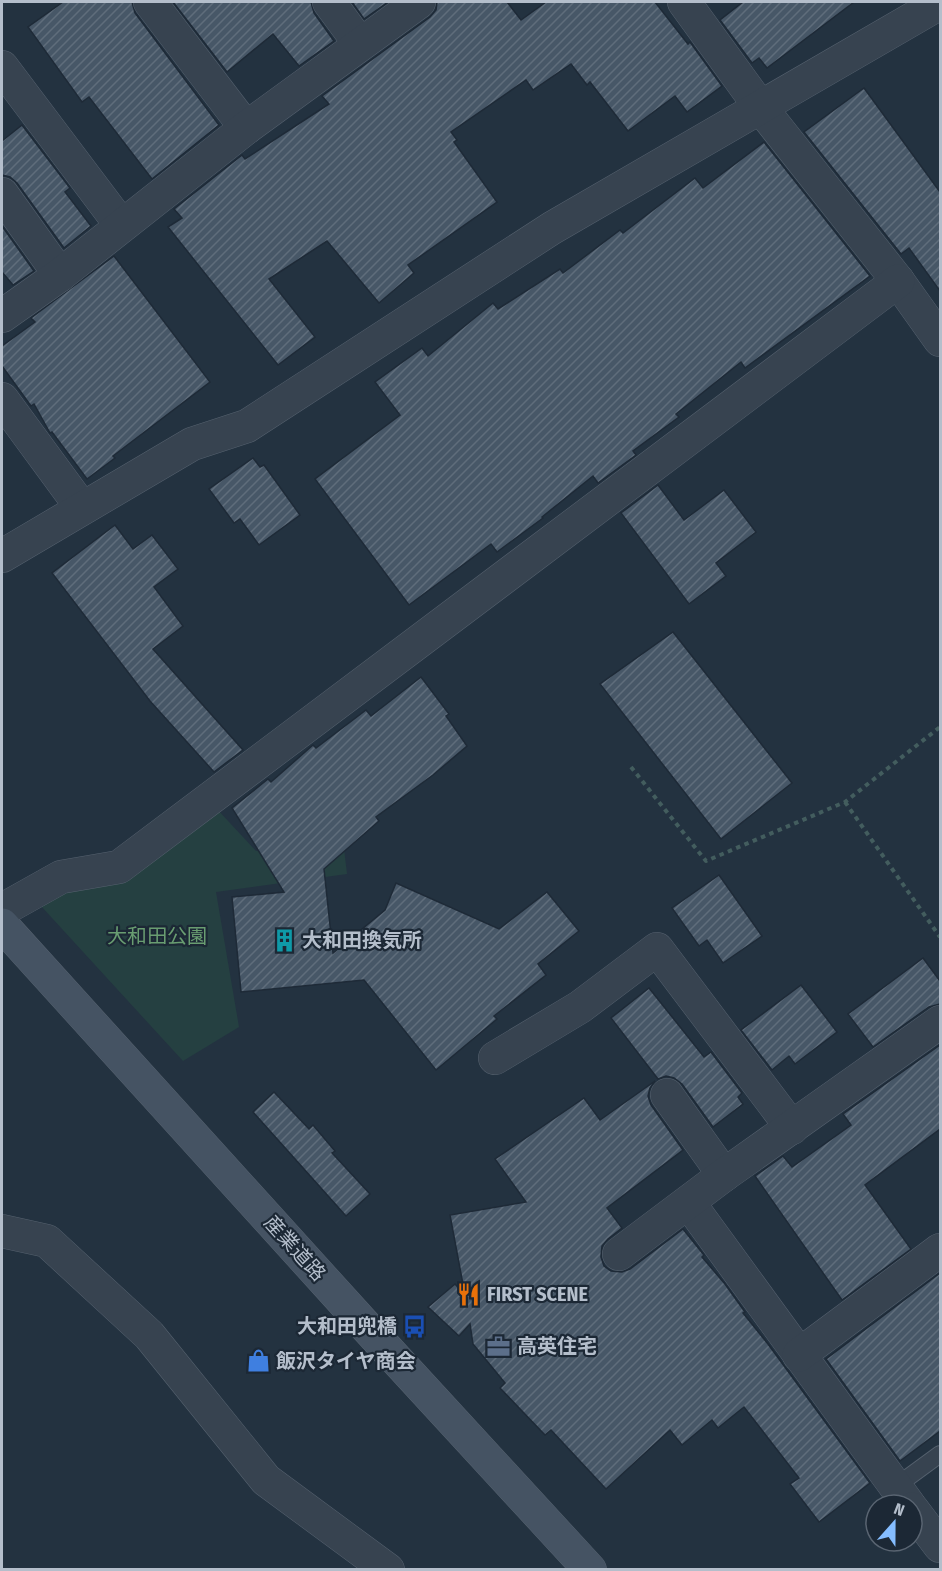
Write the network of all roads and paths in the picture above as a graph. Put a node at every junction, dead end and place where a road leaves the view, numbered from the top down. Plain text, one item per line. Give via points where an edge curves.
1 (150, 2) edge
2 (329, 2) edge
3 (418, 2) edge
4 (684, 2) edge
5 (940, 3) edge
6 (360, 44) junction
7 (2, 67) edge
8 (761, 108) junction
9 (246, 128) junction
10 (2, 194) edge
11 (121, 225) junction
12 (60, 275) junction
13 (898, 281) junction
14 (2, 316) edge
15 (940, 340) edge
16 (2, 399) edge
17 (82, 508) junction
18 (2, 556) edge
19 (940, 728) edge
20 (631, 768) dead end
21 (845, 802) junction
22 (2, 910) edge
23 (2, 925) edge
24 (940, 937) edge
25 (940, 1022) edge
26 (495, 1058) dead end
27 (667, 1095) dead end
28 (792, 1128) junction
29 (724, 1175) junction
30 (689, 1203) junction
31 (2, 1231) edge
32 (940, 1250) edge
33 (619, 1254) dead end
34 (799, 1354) junction
35 (940, 1454) edge
36 (901, 1493) edge
37 (911, 1493) edge
38 (924, 1524) edge
39 (940, 1546) edge
40 (388, 1569) edge
41 (590, 1569) edge

1 - 9 street
2 - 6 street
3 - 6 street
4 - 8 street
5 - 8 street
6 - 9 street
7 - 11 street
8 - 13 street
8 - 17 street via 552,228 247,426 192,444
9 - 11 street
10 - 12 street
11 - 12 street
12 - 14 street
13 - 15 street
13 - 22 street via 119,867 61,877
16 - 17 street
17 - 18 street
19 - 21 path
20 - 21 path via 706,861
21 - 24 path
23 - 41 main road, 産業道路
25 - 28 street
26 - 28 street via 580,1007 657,949
27 - 29 street
28 - 29 street
29 - 30 street
30 - 33 street
30 - 34 street
31 - 40 street via 48,1241 149,1335 266,1480
32 - 34 street
34 - 36 street
35 - 37 lane
38 - 39 street

